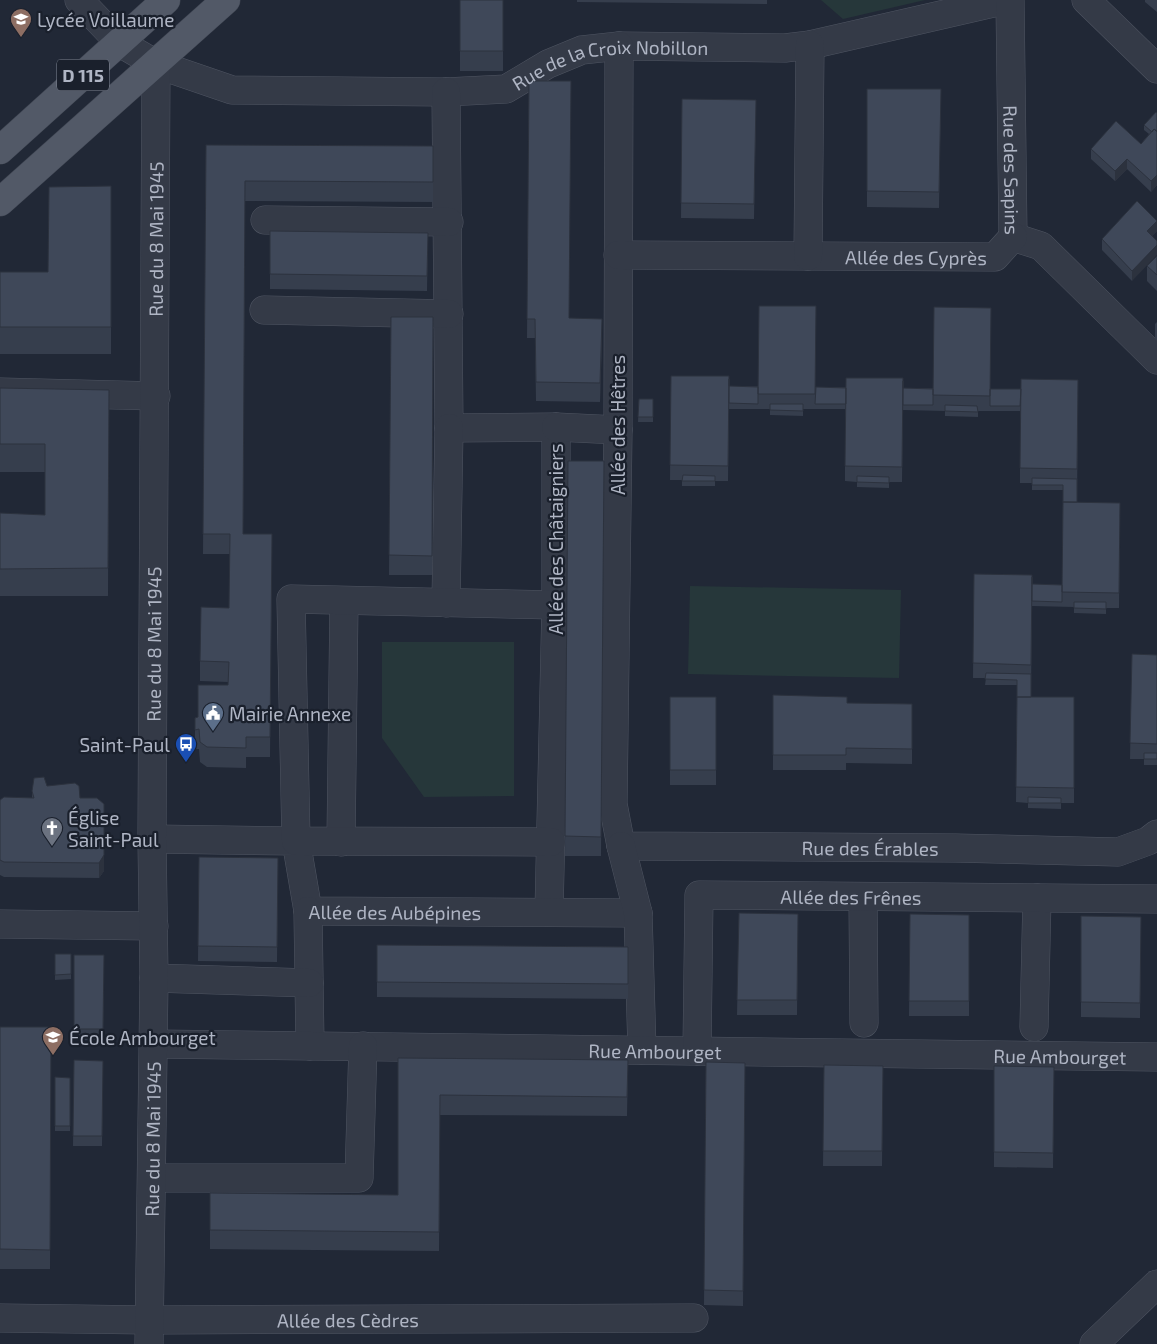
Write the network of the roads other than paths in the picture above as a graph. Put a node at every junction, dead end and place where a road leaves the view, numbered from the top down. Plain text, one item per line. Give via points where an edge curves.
1 (79, 0) edge
2 (166, 0) edge
3 (226, 0) edge
4 (1008, 0) edge
5 (1086, 0) edge
6 (120, 43) junction
7 (810, 45) junction
8 (619, 46) junction
9 (156, 64) junction
10 (1157, 69) edge
11 (446, 92) junction
12 (0, 150) edge
13 (0, 202) edge
14 (265, 220) dead end
15 (448, 222) junction
16 (1013, 237) junction
17 (618, 254) junction
18 (808, 256) junction
19 (264, 310) dead end
20 (449, 314) junction
21 (1157, 360) edge
22 (0, 392) edge
23 (156, 396) junction
24 (449, 428) junction
25 (556, 428) junction
26 (618, 430) junction
27 (344, 601) junction
28 (446, 603) junction
29 (556, 605) junction
30 (1157, 834) edge
31 (152, 838) junction
32 (296, 841) junction
33 (341, 842) junction
34 (551, 842) junction
35 (621, 846) junction
36 (863, 897) junction
37 (1037, 898) junction
38 (1157, 899) edge
39 (308, 911) junction
40 (549, 912) junction
41 (638, 913) junction
42 (0, 924) edge
43 (154, 926) junction
44 (154, 978) junction
45 (309, 982) junction
46 (864, 1023) dead end
47 (1034, 1026) dead end
48 (154, 1044) junction
49 (310, 1046) junction
50 (362, 1046) junction
51 (642, 1050) junction
52 (698, 1051) junction
53 (1157, 1057) edge
54 (152, 1178) junction
55 (1157, 1284) edge
56 (0, 1318) edge
57 (694, 1318) dead end
58 (149, 1332) edge
59 (1094, 1344) edge

1 - 6 street, Rue de la Croix Nobillon
2 - 6 main road, D 115
3 - 9 main road, D 115
4 - 7 street, Rue de la Croix Nobillon
4 - 16 street, Rue des Sapins
5 - 10 street
6 - 9 street, Rue de la Croix Nobillon
6 - 12 main road, D 115
7 - 8 street, Rue de la Croix Nobillon via 786,48
7 - 18 street
8 - 11 street, Rue de la Croix Nobillon via 570,54 506,89
8 - 17 street, Allée des Hêtres
9 - 11 street, Rue de la Croix Nobillon via 232,90
9 - 13 main road, D 115 via 64,142
9 - 23 street, Rue du 8 Mai 1945
11 - 15 street
14 - 15 street
15 - 20 street
16 - 18 street, Allée des Cyprès via 995,258
16 - 21 street, Rue des Sapins via 1041,246
17 - 18 street, Allée des Cyprès
17 - 26 street, Allée des Hêtres
19 - 20 street
20 - 24 street
22 - 23 street
23 - 31 street, Rue du 8 Mai 1945
24 - 25 street, Allée des Châtaigniers
24 - 28 street
25 - 26 street
25 - 29 street, Allée des Châtaigniers
26 - 35 street, Allée des Hêtres via 613,804
27 - 28 street
27 - 32 street, Allée des Aubépines via 291,600
27 - 33 street
28 - 29 street
29 - 34 street, Allée des Châtaigniers
30 - 35 street, Rue des Érables via 1148,841 1118,852
31 - 32 street
31 - 43 street, Rue du 8 Mai 1945
32 - 33 street
32 - 39 street, Allée des Aubépines
33 - 34 street
34 - 40 street, Allée des Châtaigniers
35 - 41 street
36 - 37 street, Allée des Frênes
36 - 46 street
36 - 52 street, Allée des Frênes via 699,895
37 - 38 street, Allée des Frênes
37 - 47 street
39 - 40 street, Allée des Aubépines
39 - 45 street
40 - 41 street, Allée des Aubépines
41 - 51 street
42 - 43 street
43 - 44 street, Rue du 8 Mai 1945
44 - 45 street
44 - 48 street, Rue du 8 Mai 1945
45 - 49 street
48 - 49 street, Rue Ambourget
48 - 54 street, Rue du 8 Mai 1945
49 - 50 street, Rue Ambourget
50 - 51 street, Rue Ambourget
50 - 54 street via 359,1178
51 - 52 street, Rue Ambourget
52 - 53 street, Rue Ambourget
54 - 58 street, Rue du 8 Mai 1945
55 - 59 street
56 - 58 street, Allée des Cèdres
57 - 58 street, Allée des Cèdres

